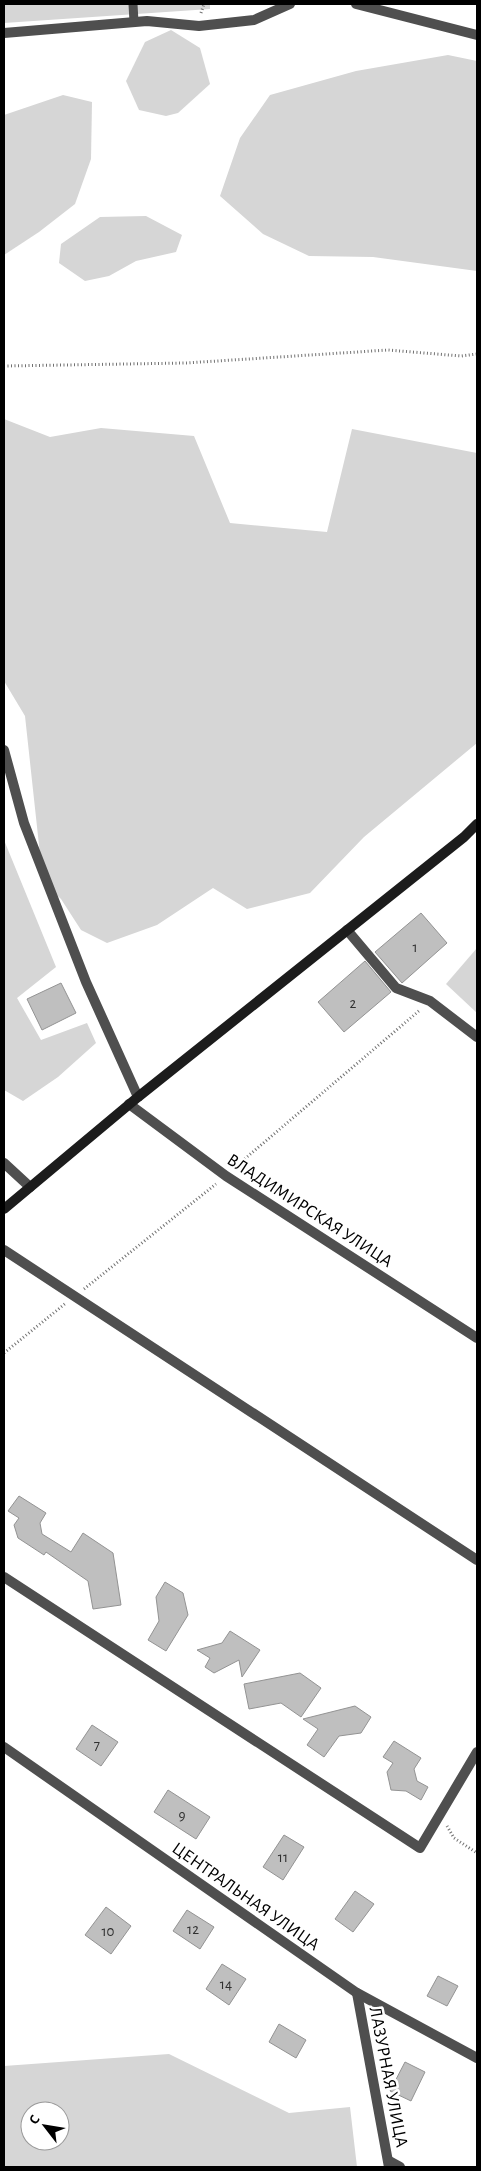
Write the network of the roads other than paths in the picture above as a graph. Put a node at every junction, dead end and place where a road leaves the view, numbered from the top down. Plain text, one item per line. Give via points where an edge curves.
1 (132, 4) edge
2 (290, 4) edge
3 (356, 4) edge
4 (134, 22) junction
5 (4, 33) edge
6 (477, 35) edge
7 (4, 750) edge
8 (477, 824) edge
9 (347, 930) junction
10 (477, 1036) edge
11 (138, 1097) junction
12 (129, 1104) junction
13 (4, 1163) edge
14 (30, 1187) junction
15 (4, 1209) edge
16 (4, 1250) edge
17 (477, 1338) edge
18 (477, 1560) edge
19 (4, 1577) edge
20 (4, 1747) edge
21 (477, 1752) edge
22 (357, 1993) junction
23 (477, 2058) edge
24 (389, 2164) edge
25 (400, 2167) edge

1 - 4 lane
2 - 4 street via 254,20 198,26
3 - 6 street
4 - 5 street
7 - 11 street via 24,823 86,982
8 - 9 street
9 - 10 street via 396,988 430,1001
9 - 11 street
11 - 12 street
12 - 14 street
12 - 17 street, ВЛАДИМИРСКАЯ УЛИЦА via 226,1176
13 - 14 street
14 - 15 street
16 - 18 street
19 - 21 street via 420,1848
20 - 22 street, ЦЕНТРАЛЬНАЯ УЛИЦА
22 - 23 street, ЦЕНТРАЛЬНАЯ УЛИЦА
22 - 24 street, ЛАЗУРНАЯ УЛИЦА
24 - 25 street

